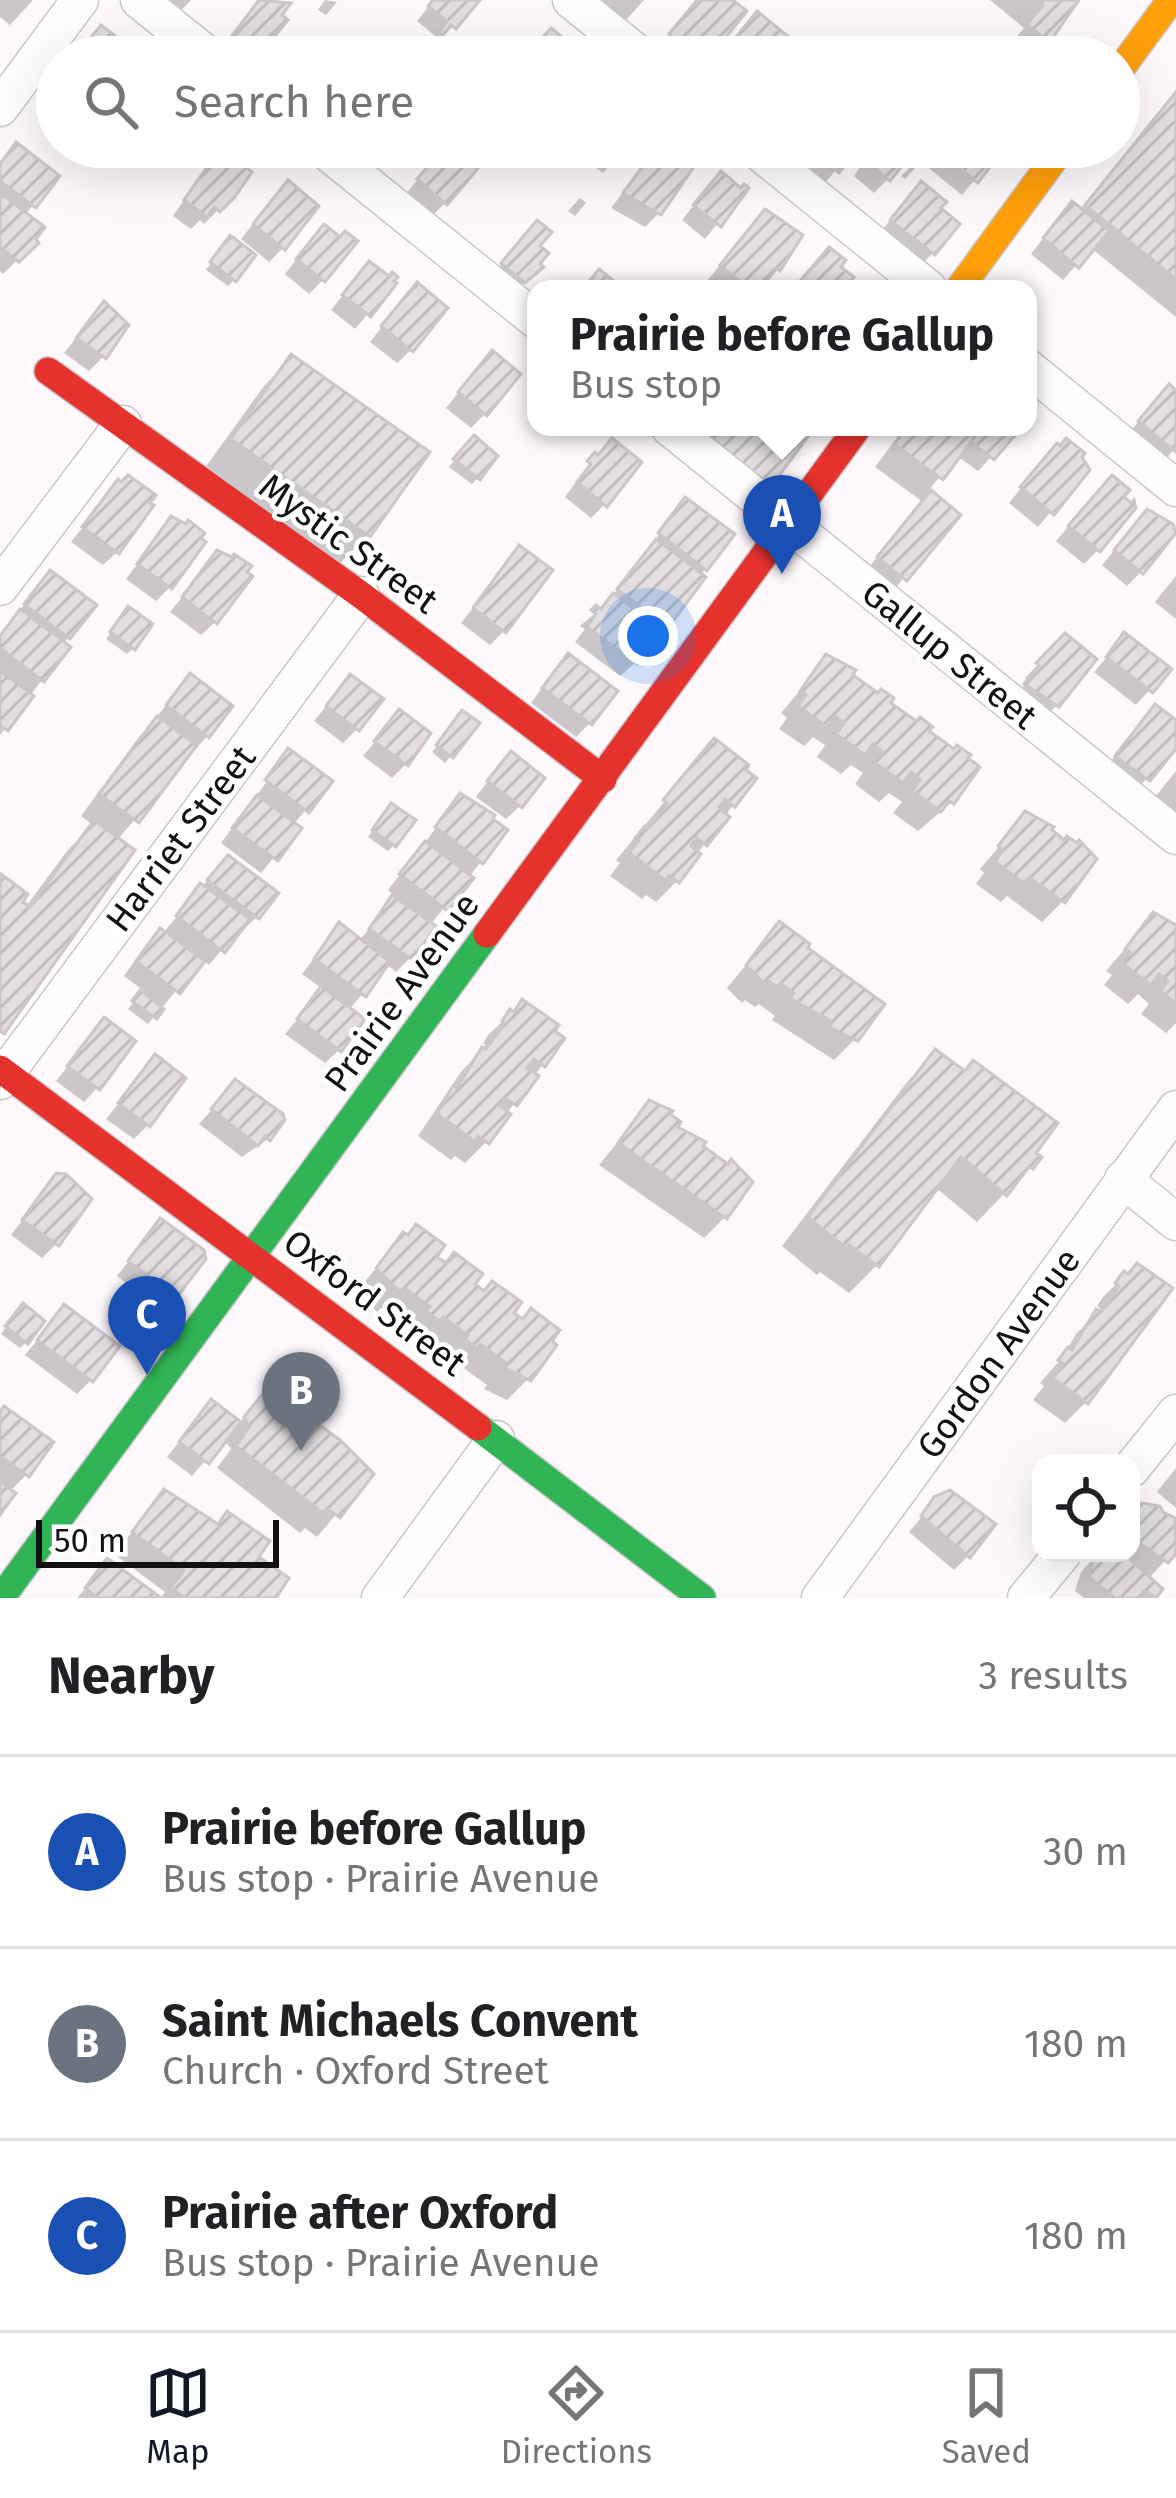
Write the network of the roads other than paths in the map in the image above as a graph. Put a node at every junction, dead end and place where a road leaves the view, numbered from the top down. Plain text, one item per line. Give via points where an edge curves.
1 (80, 0) edge
2 (139, 0) edge
3 (571, 0) edge
4 (1171, 0) edge
5 (53, 36) edge
6 (184, 36) edge
7 (616, 36) edge
8 (1140, 42) edge
9 (36, 59) edge
10 (0, 108) edge
11 (347, 168) edge
12 (779, 168) edge
13 (1048, 168) edge
14 (918, 280) edge
15 (966, 280) edge
16 (527, 313) edge
17 (49, 371) dead end
18 (1037, 375) edge
19 (123, 424) junction
20 (680, 436) edge
21 (851, 436) edge
22 (1176, 488) edge
23 (788, 523) junction
24 (0, 587) edge
25 (361, 595) junction
26 (603, 779) junction
27 (1176, 836) edge
28 (2, 1074) edge
29 (1176, 1109) edge
30 (1123, 1179) junction
31 (1176, 1222) edge
32 (253, 1255) junction
33 (1176, 1413) edge
34 (496, 1439) junction
35 (1140, 1458) edge
36 (1056, 1562) edge
37 (1, 1598) edge
38 (380, 1598) edge
39 (702, 1598) edge
40 (820, 1598) edge
41 (1026, 1598) edge

1 - 5 street
2 - 6 street
3 - 7 street
4 - 8 street
9 - 10 street
11 - 16 street
12 - 14 street
13 - 15 street
17 - 19 street, Mystic Street
18 - 22 street
19 - 24 street
19 - 25 street, Mystic Street
20 - 23 street, Gallup Street
21 - 23 street, Prairie Avenue
23 - 26 street, Prairie Avenue
23 - 27 street, Gallup Street
25 - 26 street, Mystic Street
25 - 28 street, Harriet Street
26 - 32 street, Prairie Avenue
28 - 32 street, Oxford Street
29 - 30 street, Gordon Avenue
30 - 31 street
30 - 40 street, Gordon Avenue
32 - 34 street, Oxford Street
32 - 37 street, Prairie Avenue
33 - 35 street
34 - 38 street
34 - 39 street, Oxford Street
36 - 41 street

